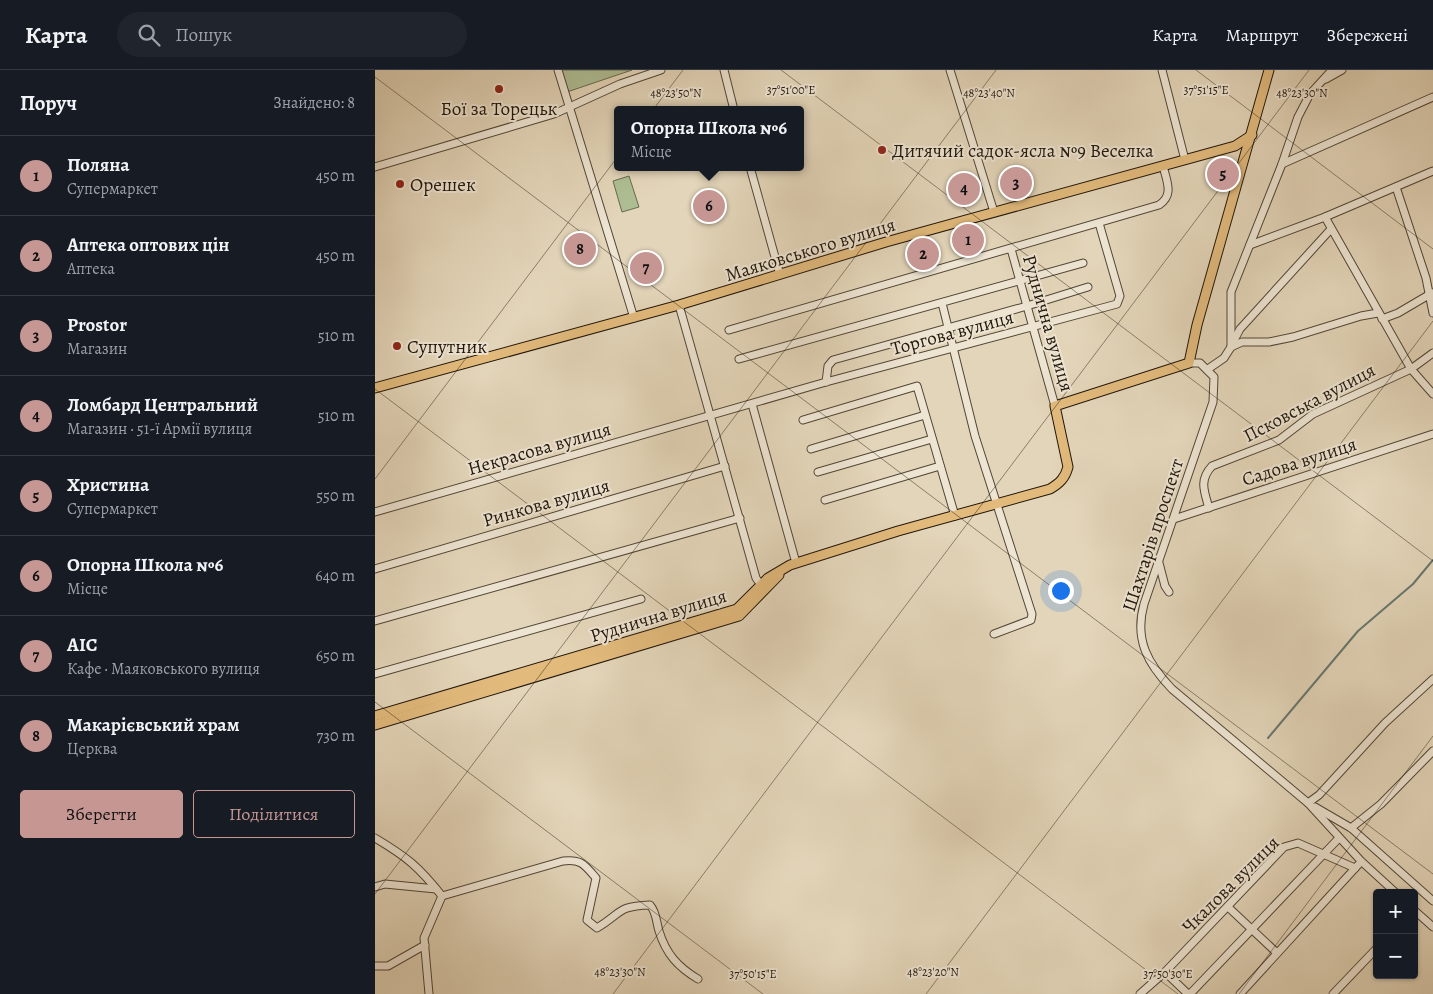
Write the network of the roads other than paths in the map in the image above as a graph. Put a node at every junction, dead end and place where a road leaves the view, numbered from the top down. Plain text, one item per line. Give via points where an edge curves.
1 (558, 70) edge
2 (661, 70) edge
3 (723, 70) edge
4 (950, 70) edge
5 (1161, 70) edge
6 (1269, 70) edge
7 (1332, 70) edge
8 (1342, 70) edge
9 (1321, 82) junction
10 (1433, 97) edge
11 (568, 106) junction
12 (734, 106) edge
13 (1252, 135) junction
14 (1235, 146) junction
15 (1245, 157) junction
16 (1185, 160) junction
17 (1282, 164) junction
18 (1163, 166) junction
19 (375, 167) edge
20 (751, 171) edge
21 (1433, 171) edge
22 (1396, 187) junction
23 (994, 212) junction
24 (1325, 217) junction
25 (1099, 223) junction
26 (1331, 229) junction
27 (1249, 245) junction
28 (1011, 249) junction
29 (1083, 263) dead end
30 (780, 275) junction
31 (1020, 281) junction
32 (1088, 287) dead end
33 (1431, 294) edge
34 (942, 303) junction
35 (679, 306) junction
36 (1027, 306) junction
37 (1433, 313) edge
38 (1380, 316) junction
39 (634, 318) junction
40 (948, 327) junction
41 (1032, 327) junction
42 (729, 330) dead end
43 (1231, 347) junction
44 (953, 349) junction
45 (1433, 353) edge
46 (739, 359) dead end
47 (1189, 362) junction
48 (1208, 369) junction
49 (1411, 369) junction
50 (826, 382) junction
51 (375, 388) edge
52 (1433, 394) edge
53 (751, 404) junction
54 (1055, 406) junction
55 (925, 415) junction
56 (711, 416) junction
57 (803, 420) dead end
58 (1433, 434) edge
59 (932, 439) junction
60 (811, 448) dead end
61 (725, 466) junction
62 (940, 466) junction
63 (817, 472) dead end
64 (825, 500) dead end
65 (997, 505) junction
66 (1209, 508) junction
67 (375, 512) edge
68 (955, 516) junction
69 (739, 518) junction
70 (1174, 519) junction
71 (1159, 563) junction
72 (793, 564) junction
73 (375, 569) edge
74 (761, 585) junction
75 (1169, 592) dead end
76 (641, 599) dead end
77 (375, 621) edge
78 (994, 634) dead end
79 (375, 674) edge
80 (1433, 679) edge
81 (375, 716) edge
82 (375, 725) edge
83 (1433, 751) edge
84 (1308, 803) junction
85 (1351, 828) junction
86 (375, 838) edge
87 (1339, 838) junction
88 (1326, 854) junction
89 (1361, 861) junction
90 (1355, 868) junction
91 (375, 887) edge
92 (437, 889) junction
93 (1392, 889) edge
94 (442, 896) junction
95 (1433, 901) edge
96 (1229, 906) junction
97 (1418, 914) edge
98 (1433, 927) edge
99 (1253, 930) junction
100 (425, 945) junction
101 (1373, 952) edge
102 (1277, 953) junction
103 (375, 966) edge
104 (1165, 972) junction
105 (698, 979) dead end
106 (429, 994) edge
107 (1140, 994) edge
108 (1189, 994) edge
109 (1240, 994) edge
110 (1333, 994) edge

1 - 11 street
2 - 11 street
3 - 12 street
4 - 23 street
5 - 16 street
6 - 13 main road
7 - 9 street
8 - 9 street
9 - 17 street via 1310,94 1298,117
10 - 17 street
11 - 19 street via 492,134
11 - 39 street
13 - 14 main road, Маяковського вулиця
13 - 15 main road
14 - 15 street
14 - 16 main road, Маяковського вулиця
15 - 47 main road
16 - 18 main road, Маяковського вулиця
17 - 27 street
18 - 23 main road, Маяковського вулиця
18 - 25 street via 1169,194 1167,200
20 - 30 street
21 - 22 street
22 - 24 street
22 - 33 street
23 - 30 main road, Маяковського вулиця
24 - 26 street
24 - 27 street
25 - 28 street
25 - 41 street, Торгова вулиця via 1120,296 1117,304
26 - 38 street
26 - 43 street via 1240,329
27 - 43 street via 1231,292
28 - 31 street, Руднична вулиця
28 - 42 street
29 - 31 street
30 - 35 main road, Маяковського вулиця
31 - 34 street
31 - 36 street, Руднична вулиця
32 - 36 street
33 - 37 street
33 - 38 street via 1398,313
34 - 40 street
34 - 46 street
35 - 39 main road, Маяковського вулиця
35 - 56 street
36 - 40 street
36 - 41 street, Руднична вулиця
38 - 43 street via 1361,316 1293,337 1269,342 1242,342
38 - 49 street
39 - 51 main road, Маяковського вулиця
40 - 44 street
40 - 50 street via 833,360 828,366
41 - 44 street, Торгова вулиця
41 - 54 street, Руднична вулиця
43 - 48 street via 1224,358
44 - 50 street, Торгова вулиця
44 - 65 street
45 - 49 street, Псковська вулиця
47 - 48 street, Руднична вулиця via 1200,363
47 - 54 main road, Руднична вулиця
48 - 70 street, Шахтарів проспект via 1213,377 1213,402
49 - 52 street
49 - 66 street, Псковська вулиця via 1321,410 1279,440 1213,466 1205,473 1202,485
50 - 53 street, Торгова вулиця
53 - 56 street, Некрасова вулиця
53 - 72 street
54 - 65 main road, Руднична вулиця via 1067,454 1065,476 1050,489
55 - 57 street via 917,386
55 - 59 street
55 - 60 street
56 - 61 street
56 - 67 street, Некрасова вулиця
58 - 66 street, Садова вулиця
59 - 62 street
59 - 63 street
61 - 69 street
61 - 73 street, Ринкова вулиця
62 - 64 street
62 - 68 street
65 - 68 main road, Руднична вулиця
65 - 78 street via 1032,614 1026,624
66 - 70 street, Садова вулиця
68 - 72 main road, Руднична вулиця
69 - 74 street via 756,578
69 - 77 street
70 - 71 street, Шахтарів проспект
71 - 75 street
71 - 84 street, Шахтарів проспект via 1139,620 1143,644 1155,669 1172,689
72 - 74 main road, Руднична вулиця
72 - 82 main road via 739,616
74 - 81 main road, Руднична вулиця via 737,609
76 - 79 street
80 - 84 street via 1385,723
83 - 85 street via 1381,804
84 - 85 street, Шахтарів проспект
84 - 87 street, Шахтарів проспект
85 - 95 street, Шахтарів проспект
86 - 92 street via 407,857
87 - 88 street
87 - 89 street, Шахтарів проспект
88 - 90 street, Чкалова вулиця
88 - 96 street, Чкалова вулиця via 1298,843 1285,847
88 - 99 street
89 - 90 street
89 - 93 street, Шахтарів проспект
90 - 102 street
91 - 92 street via 385,884
92 - 94 street
94 - 100 street via 424,938
94 - 105 street via 575,859 595,878 587,920 592,926 597,928 620,909 650,905 655,910 667,952 683,970
96 - 99 street
96 - 104 street, Чкалова вулиця
97 - 98 street
99 - 102 street
99 - 108 street
100 - 103 street via 388,966
100 - 106 street
101 - 110 street
102 - 109 street
104 - 107 street, Чкалова вулиця
104 - 108 street

